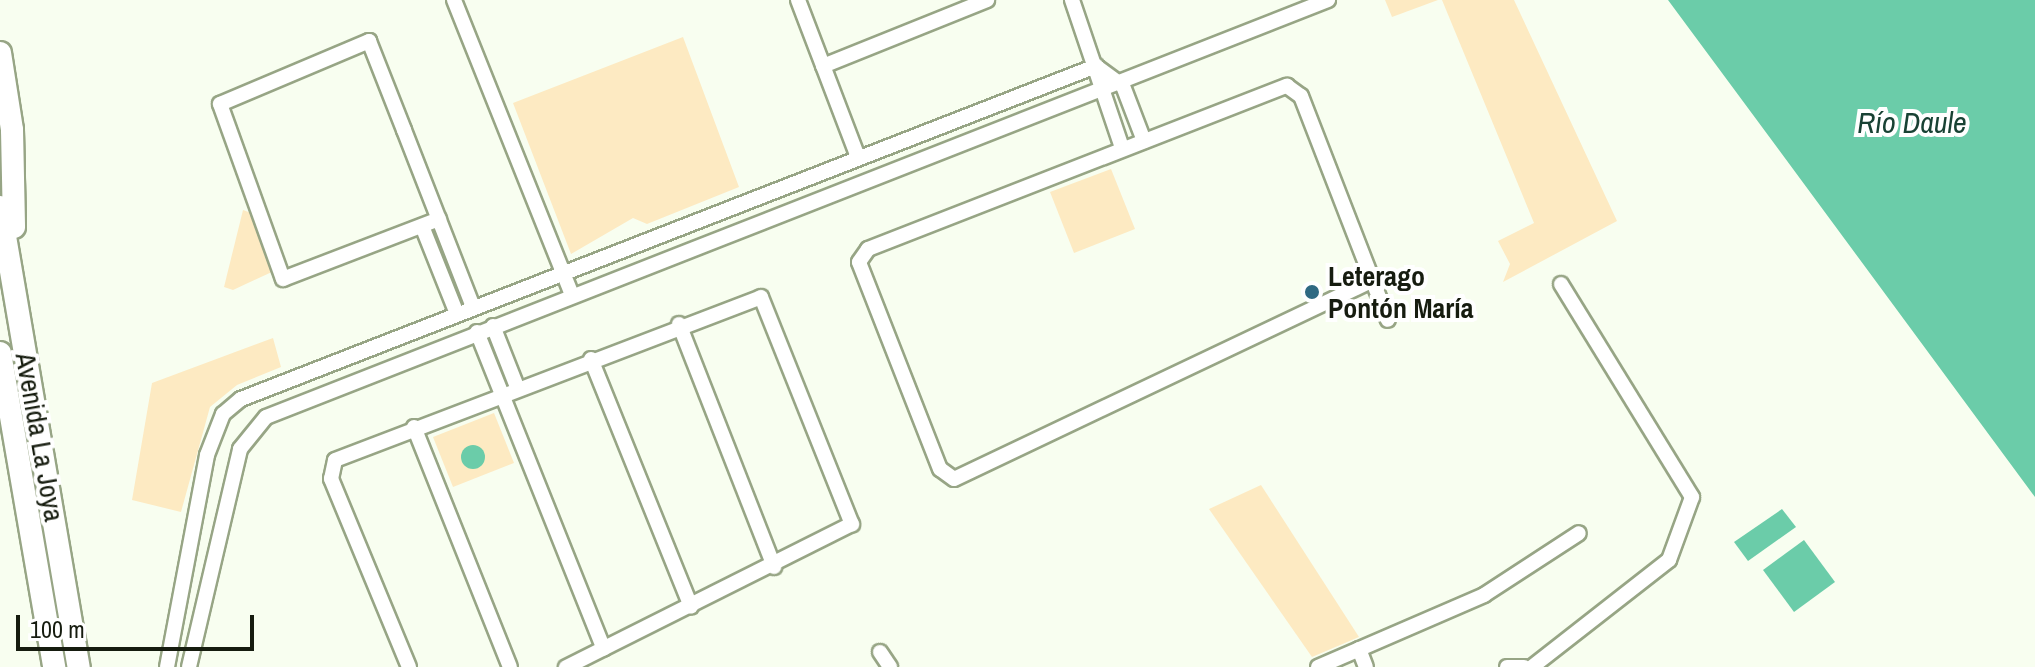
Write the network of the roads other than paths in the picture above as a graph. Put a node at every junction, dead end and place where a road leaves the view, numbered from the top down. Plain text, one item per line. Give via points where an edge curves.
1 (454, 0) edge
2 (798, 0) edge
3 (987, 0) edge
4 (1072, 0) edge
5 (1328, 0) edge
6 (0, 53) edge
7 (823, 66) junction
8 (1096, 66) junction
9 (1123, 86) junction
10 (1105, 91) junction
11 (1144, 141) junction
12 (1122, 148) junction
13 (858, 157) junction
14 (0, 207) edge
15 (439, 219) junction
16 (422, 226) junction
17 (563, 272) junction
18 (1369, 282) junction
19 (1561, 284) dead end
20 (572, 295) junction
21 (15, 296) junction
22 (473, 307) junction
23 (457, 314) junction
24 (1388, 320) dead end
25 (679, 324) junction
26 (493, 326) junction
27 (477, 332) junction
28 (0, 353) edge
29 (591, 359) junction
30 (510, 390) junction
31 (414, 427) junction
32 (202, 482) junction
33 (230, 485) junction
34 (1579, 533) dead end
35 (774, 567) junction
36 (691, 607) junction
37 (604, 649) junction
38 (1359, 649) junction
39 (880, 652) dead end
40 (1339, 663) edge
41 (54, 667) edge
42 (79, 667) edge
43 (167, 667) edge
44 (189, 667) edge
45 (409, 667) edge
46 (510, 667) edge
47 (566, 667) edge
48 (890, 667) edge
49 (1318, 667) edge
50 (1366, 667) edge
51 (1507, 667) edge
52 (1524, 667) edge
53 (1532, 667) edge

1 - 17 street
2 - 7 street
3 - 7 street
4 - 8 street
5 - 9 street
6 - 21 main road via 12,130
7 - 13 street
8 - 9 street
8 - 10 street
8 - 13 street
9 - 10 street
9 - 11 street
10 - 12 street
10 - 20 street
11 - 12 street
11 - 18 street via 1293,87
12 - 18 street via 859,257 949,478
13 - 17 street
14 - 21 main road, Avenida La Joya
15 - 16 street
15 - 16 street via 369,41 220,104 283,279
15 - 22 street
16 - 23 street
17 - 20 street
17 - 22 street
18 - 24 street
19 - 53 street via 1692,497 1669,560
20 - 26 street
21 - 42 main road, Avenida La Joya
22 - 23 street
23 - 32 street via 241,399 217,426
25 - 29 street
25 - 35 street
25 - 35 street via 751,296 766,300 846,500 852,524 844,534
26 - 27 street
26 - 30 street
27 - 30 street
27 - 33 street via 266,417 247,434
28 - 41 main road, Avenida La Joya
29 - 30 street
29 - 36 street
30 - 31 street
30 - 37 street
31 - 45 street via 339,456 330,474
31 - 46 street
32 - 33 street
32 - 43 street
33 - 44 street
34 - 38 street via 1484,595
35 - 36 street
36 - 37 street
37 - 47 street
38 - 40 street
38 - 50 street
39 - 48 street
40 - 49 street
51 - 52 street

